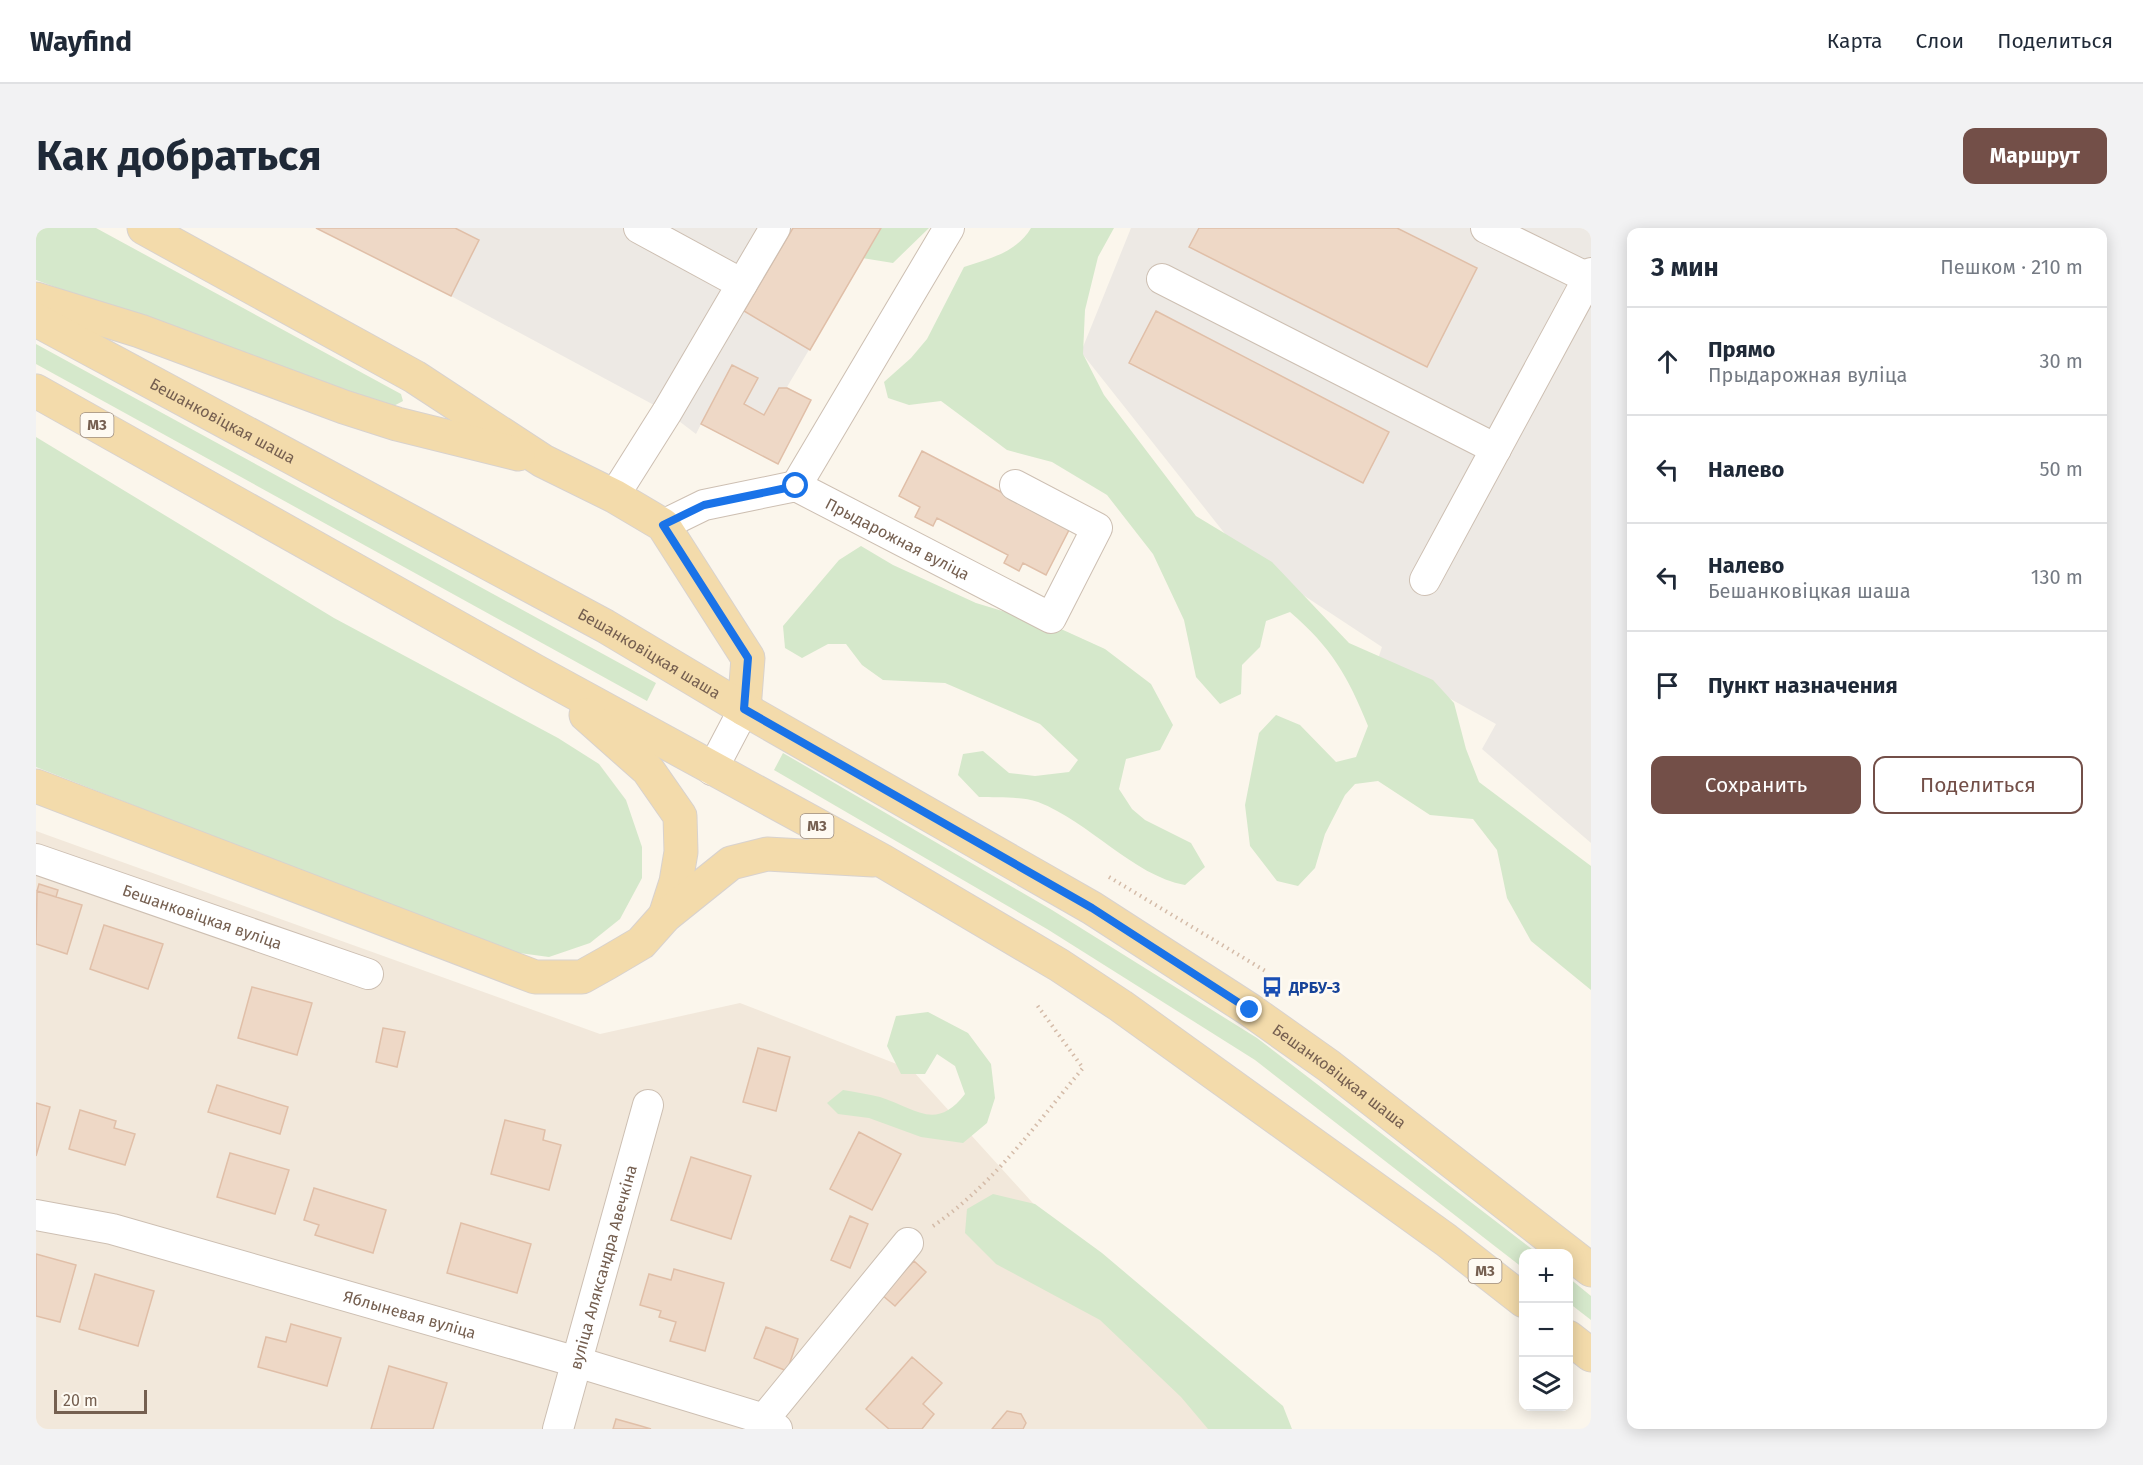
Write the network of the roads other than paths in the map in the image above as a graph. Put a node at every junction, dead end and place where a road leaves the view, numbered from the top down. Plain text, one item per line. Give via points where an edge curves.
1 (144, 228) edge
2 (639, 228) edge
3 (775, 228) edge
4 (949, 228) edge
5 (1486, 228) edge
6 (1590, 275) edge
7 (1162, 279) dead end
8 (742, 284) junction
9 (36, 299) edge
10 (36, 320) edge
11 (415, 377) junction
12 (36, 391) edge
13 (397, 424) junction
14 (1496, 449) junction
15 (543, 461) junction
16 (1015, 485) dead end
17 (796, 486) junction
18 (614, 496) junction
19 (663, 525) junction
20 (1425, 580) dead end
21 (534, 671) junction
22 (744, 709) junction
23 (712, 770) junction
24 (36, 786) edge
25 (36, 859) edge
26 (881, 860) junction
27 (665, 916) junction
28 (368, 974) dead end
29 (648, 1105) dead end
30 (36, 1215) edge
31 (908, 1243) road end
32 (1591, 1270) edge
33 (1519, 1297) edge
34 (1573, 1340) edge
35 (1591, 1355) edge
36 (577, 1362) junction
37 (770, 1424) edge
38 (558, 1429) edge

1 - 11 main road
2 - 8 street
3 - 8 street
4 - 17 street
5 - 6 street
6 - 14 street
7 - 14 street
8 - 18 street
9 - 13 main road via 140,331
10 - 22 main road, Бешанковіцкая шаша via 605,626
11 - 13 main road via 423,398 418,410
11 - 15 main road
12 - 21 main road, М3
13 - 15 main road
14 - 20 street
15 - 18 main road
16 - 17 street, Прыдарожная вуліца via 1097,528 1051,618
17 - 19 street via 704,505
18 - 19 main road
19 - 22 main road via 748,658
21 - 23 main road, М3
21 - 27 main road via 648,770 680,816 681,852
22 - 23 street
22 - 32 main road, Бешанковіцкая шаша via 1092,908 1250,1010 1329,1066
23 - 26 main road, М3
24 - 27 main road via 535,977 582,977 641,943
25 - 28 street, Бешанковіцкая вуліца
26 - 27 main road via 767,854 731,863
26 - 33 main road, М3 via 1121,1006 1437,1233
29 - 36 street, вуліца Аляксандра Авечкіна
30 - 36 street, Яблыневая вуліца via 112,1229
31 - 37 street
34 - 35 main road
36 - 37 street, Яблыневая вуліца
36 - 38 street, вуліца Аляксандра Авечкіна

